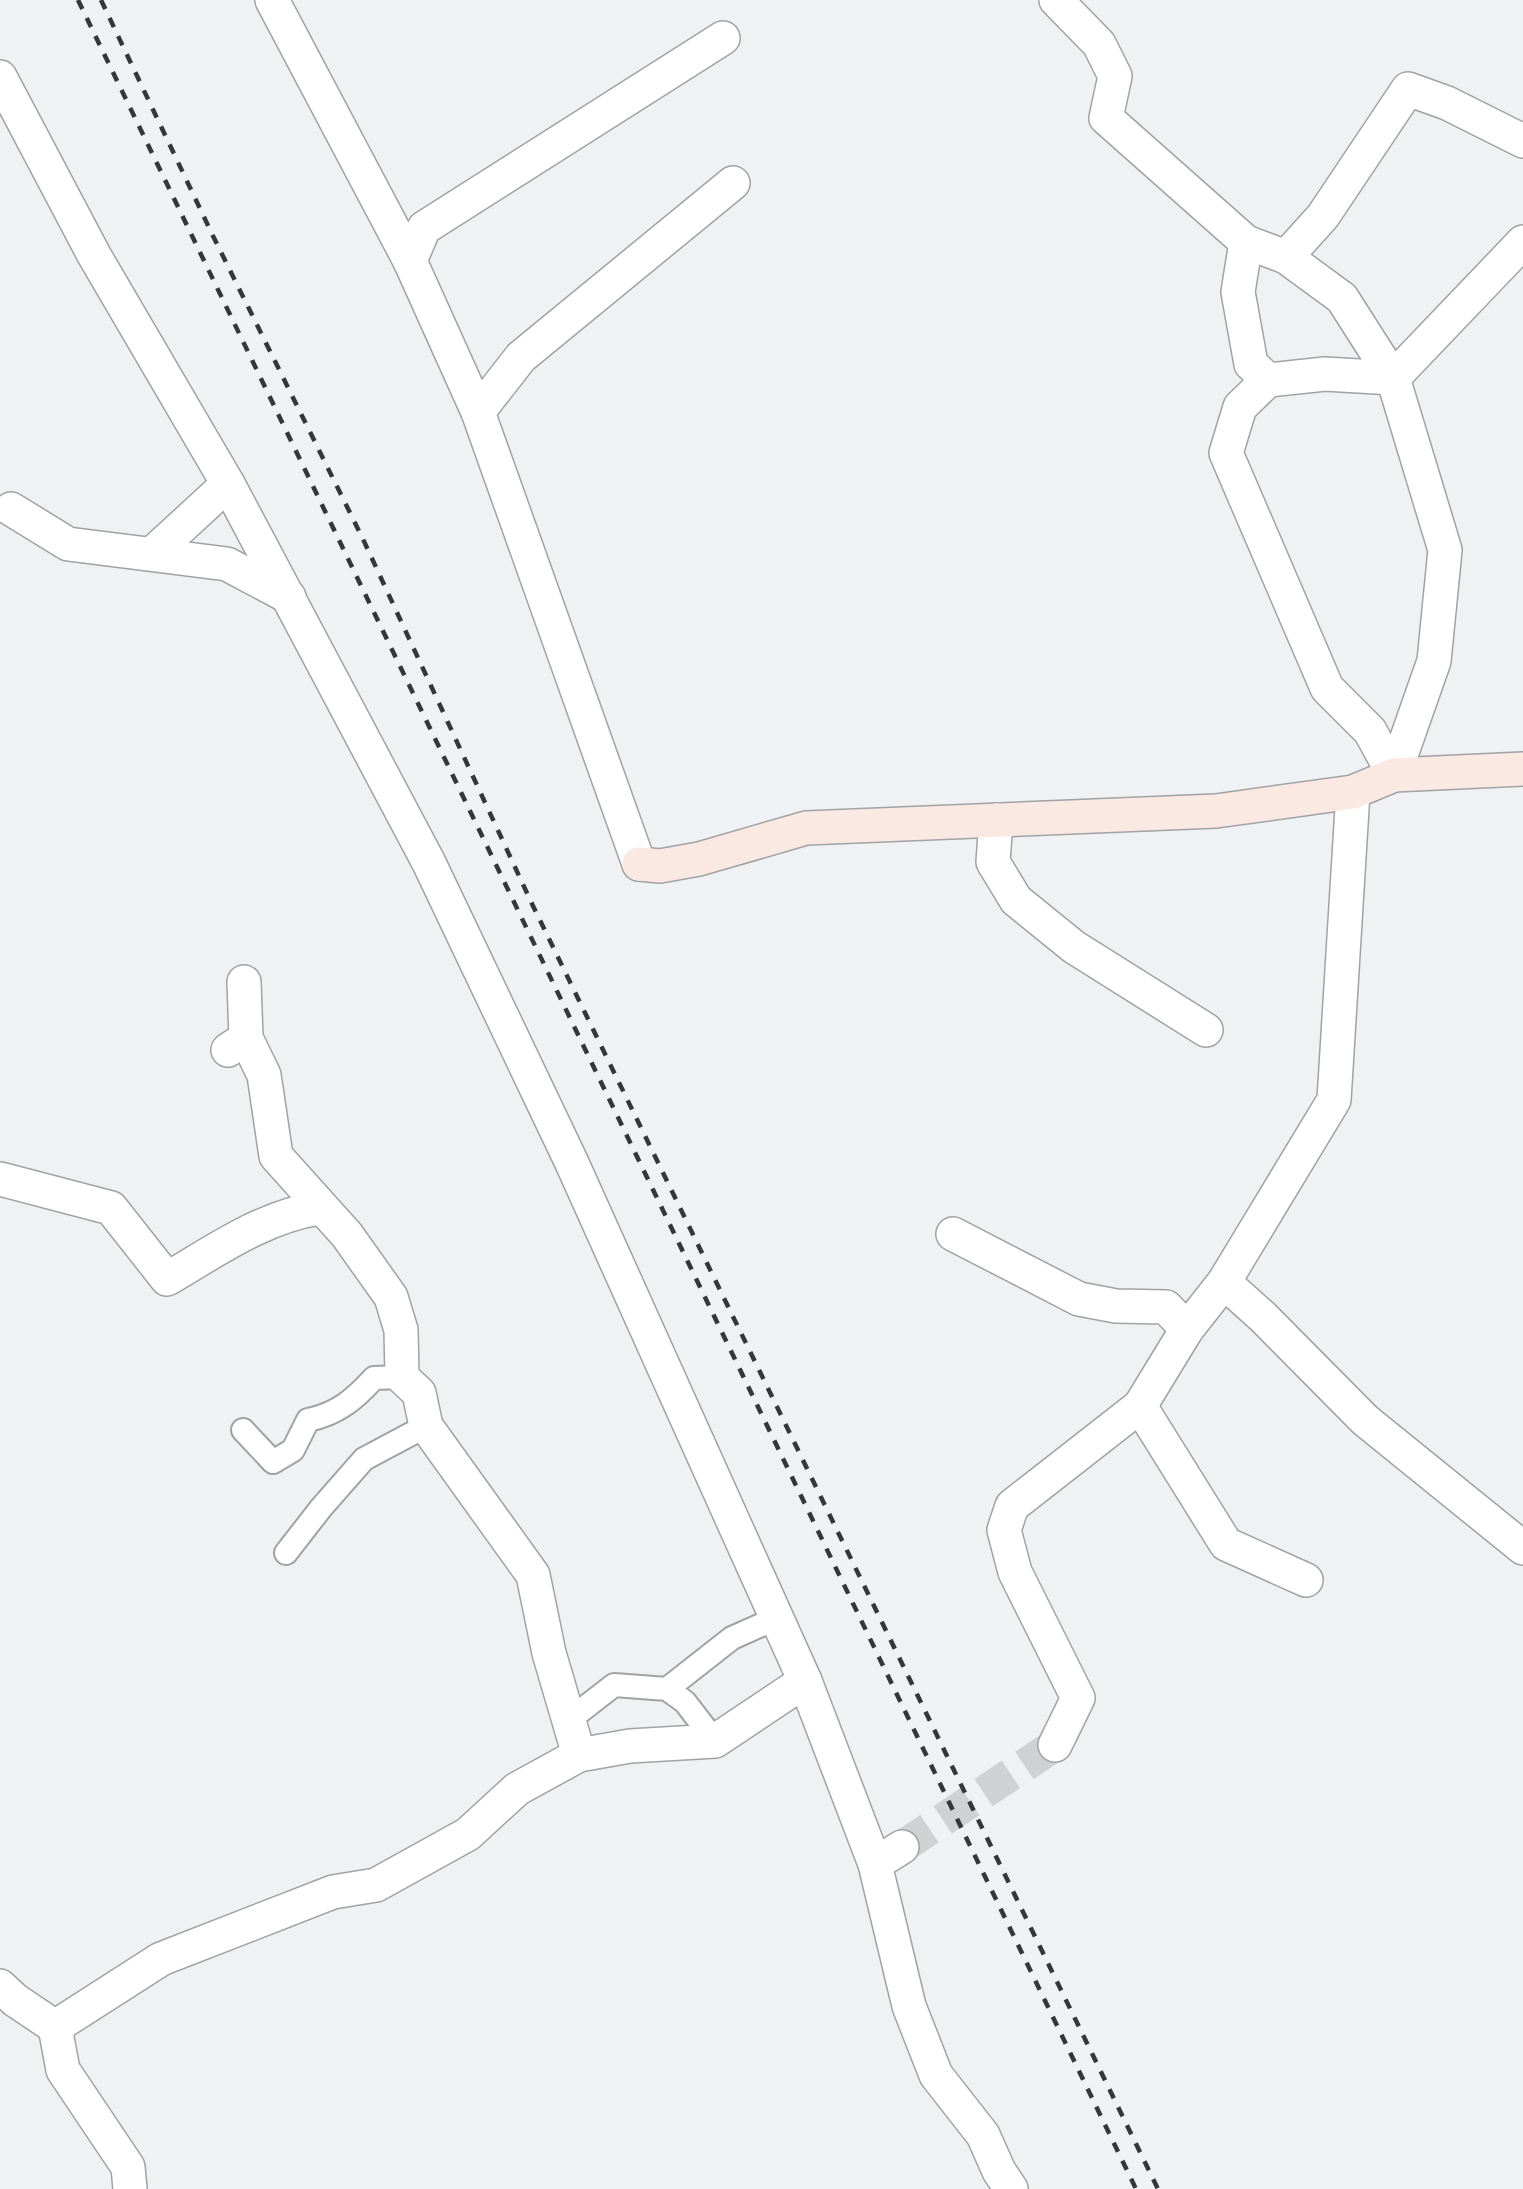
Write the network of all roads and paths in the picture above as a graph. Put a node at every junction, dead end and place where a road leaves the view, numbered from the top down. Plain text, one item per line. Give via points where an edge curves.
1 (272, 0) edge
2 (1056, 0) edge
3 (723, 38) dead end
4 (0, 77) edge
5 (1523, 141) edge
6 (733, 183) dead end
7 (1246, 242) junction
8 (1523, 242) edge
9 (1286, 257) junction
10 (410, 261) junction
11 (1393, 378) junction
12 (1268, 380) junction
13 (478, 412) junction
14 (228, 484) junction
15 (10, 509) dead end
16 (153, 553) junction
17 (289, 597) junction
18 (1523, 769) edge
19 (1394, 775) junction
20 (1353, 792) junction
21 (996, 820) junction
22 (244, 982) dead end
23 (1206, 1030) dead end
24 (0, 1179) edge
25 (321, 1208) junction
26 (953, 1234) dead end
27 (1224, 1282) junction
28 (1187, 1329) junction
29 (402, 1377) junction
30 (1140, 1406) junction
31 (426, 1426) junction
32 (243, 1430) dead end
33 (1523, 1548) edge
34 (286, 1553) dead end
35 (1306, 1580) dead end
36 (777, 1618) junction
37 (805, 1681) junction
38 (668, 1689) junction
39 (569, 1720) junction
40 (715, 1741) junction
41 (1055, 1745) tunnel mouth
42 (579, 1755) junction
43 (0, 1986) edge
44 (56, 2027) junction
45 (130, 2189) edge
46 (1011, 2189) edge

1 - 10 street
2 - 7 street via 1099,44 1115,76 1106,118
3 - 10 street via 424,228
4 - 14 street via 94,255
5 - 9 street via 1408,89 1323,216
6 - 13 street via 521,357
7 - 9 street
7 - 12 street via 1238,292 1251,364
8 - 11 street
9 - 11 street via 1342,298
10 - 13 street
11 - 12 street via 1325,374
11 - 19 street via 1445,550 1434,661
12 - 19 street via 1240,407 1226,453 1327,688 1370,731
13 - 21 street via 639,864 660,866 699,859 806,828
14 - 16 street
14 - 17 street
15 - 16 street via 68,544
16 - 17 street via 227,564
17 - 36 street via 429,863 571,1161
18 - 19 street
19 - 20 street
20 - 21 street via 1216,811
20 - 27 street via 1334,1100
21 - 23 street via 993,862 1016,900 1074,947
22 - 25 street via 237,1044 264,1075 276,1156
24 - 25 street via 111,1208 167,1279 243,1234 296,1211
25 - 29 street via 347,1235 391,1297 401,1330
26 - 28 street via 1079,1299 1116,1306 1167,1307
27 - 28 street
27 - 33 street via 1365,1420
28 - 30 street
29 - 31 street via 419,1393
29 - 32 lane via 374,1378 330,1416 308,1420 293,1450 273,1462
30 - 35 street via 1226,1544
30 - 41 street via 1012,1506 1004,1530 1014,1572 1078,1698
31 - 34 lane via 364,1459
31 - 39 street via 534,1575 549,1653
36 - 37 street
36 - 38 lane via 732,1638
37 - 40 street
37 - 46 street via 888,1856 909,2006 936,2075 983,2135
38 - 39 lane via 614,1685
38 - 40 lane via 685,1702
39 - 42 street
40 - 42 street via 630,1746
42 - 44 street via 517,1789 468,1834 376,1886 333,1892 161,1959
43 - 44 street
44 - 45 street via 63,2070 128,2168

